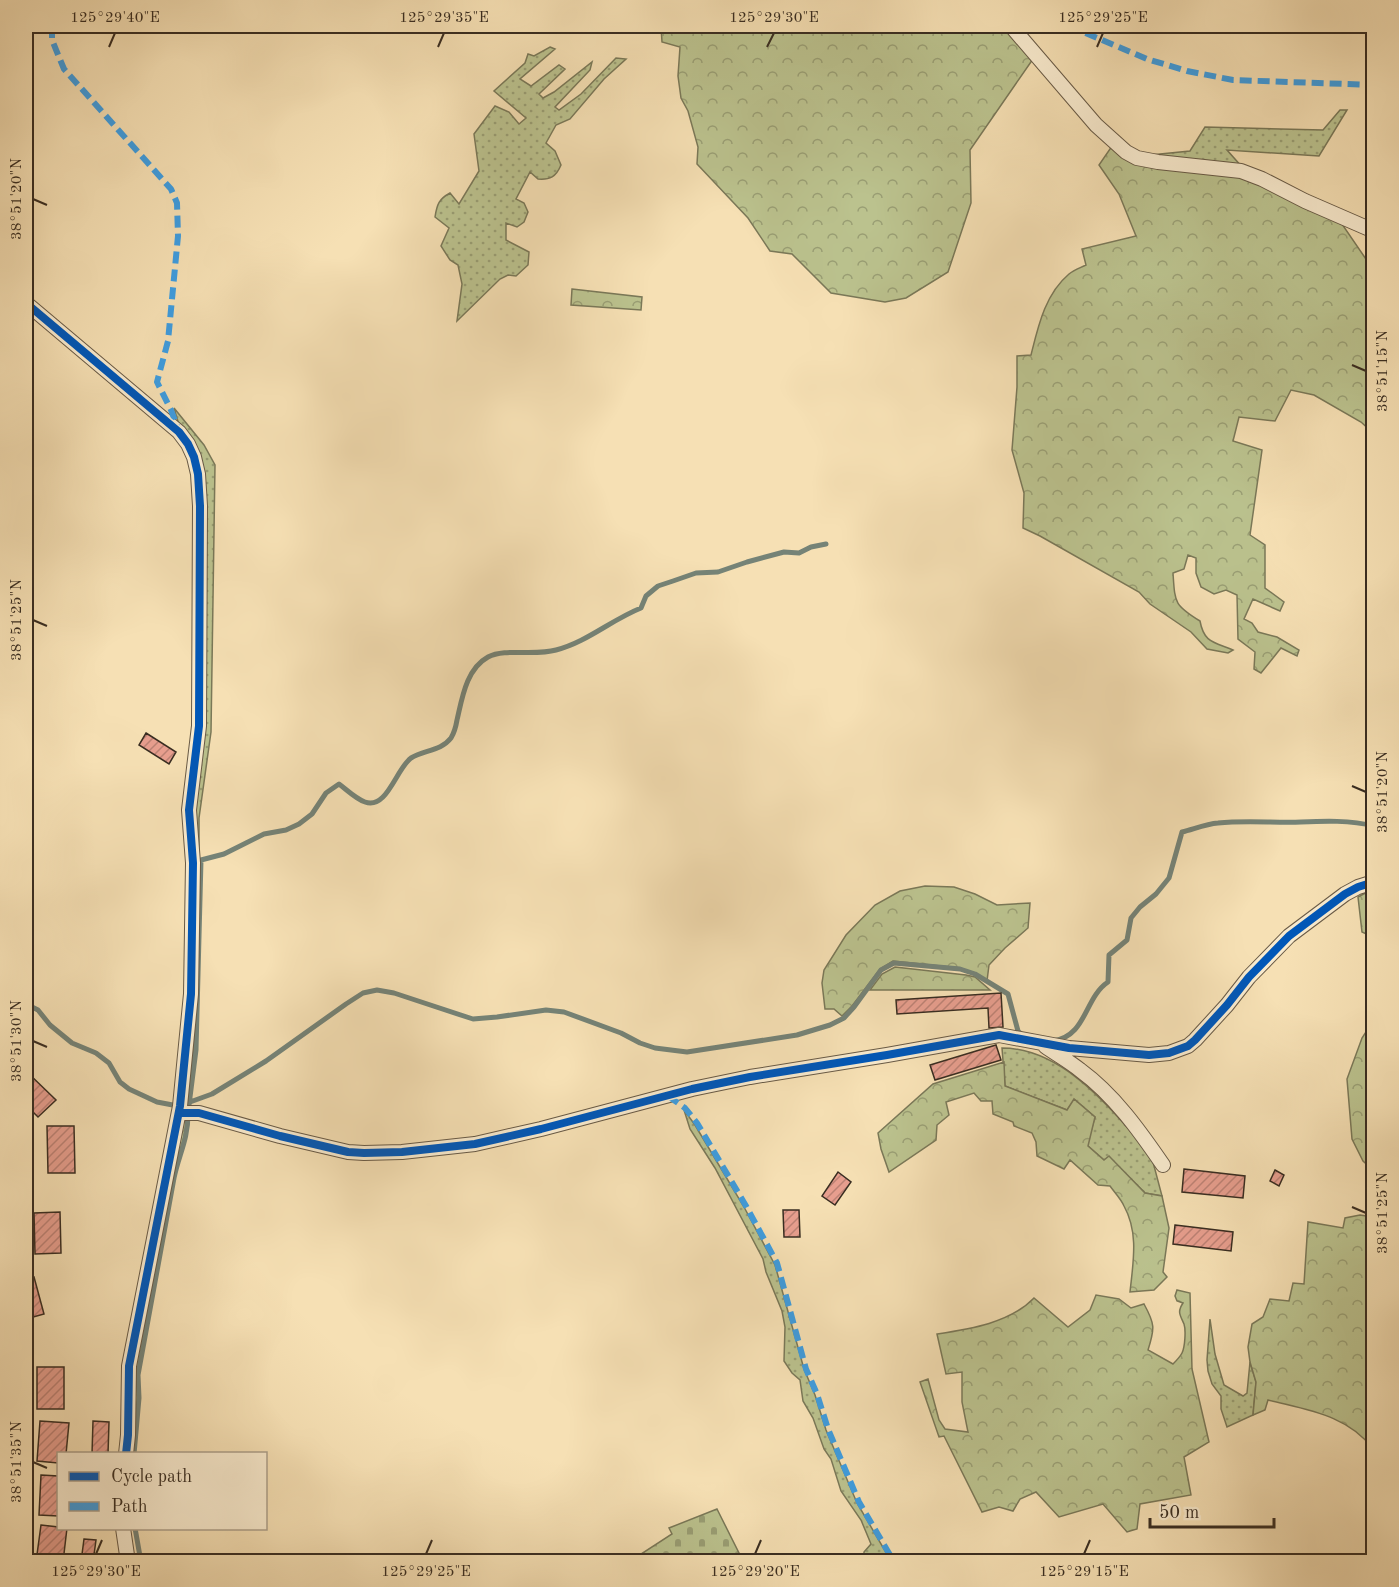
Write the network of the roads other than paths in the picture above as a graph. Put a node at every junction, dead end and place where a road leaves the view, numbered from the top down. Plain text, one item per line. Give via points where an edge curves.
1 (1011, 26) edge
2 (1374, 231) edge
3 (26, 303) edge
4 (1374, 882) edge
5 (1042, 1044) junction
6 (179, 1113) junction
7 (1163, 1165) dead end
8 (126, 1452) edge
9 (123, 1530) edge
10 (128, 1562) edge

1 - 2 street via 1096,124 1126,152 1158,162 1241,171
3 - 6 street via 179,432 188,444 198,474 199,726 189,810 193,863 191,994
4 - 5 street via 1345,894 1289,936 1195,1040 1179,1050 1149,1055
5 - 6 street via 999,1035 750,1077 475,1144 402,1152 348,1152 199,1113
5 - 7 street via 1109,1096
6 - 8 street via 129,1366
9 - 10 street

